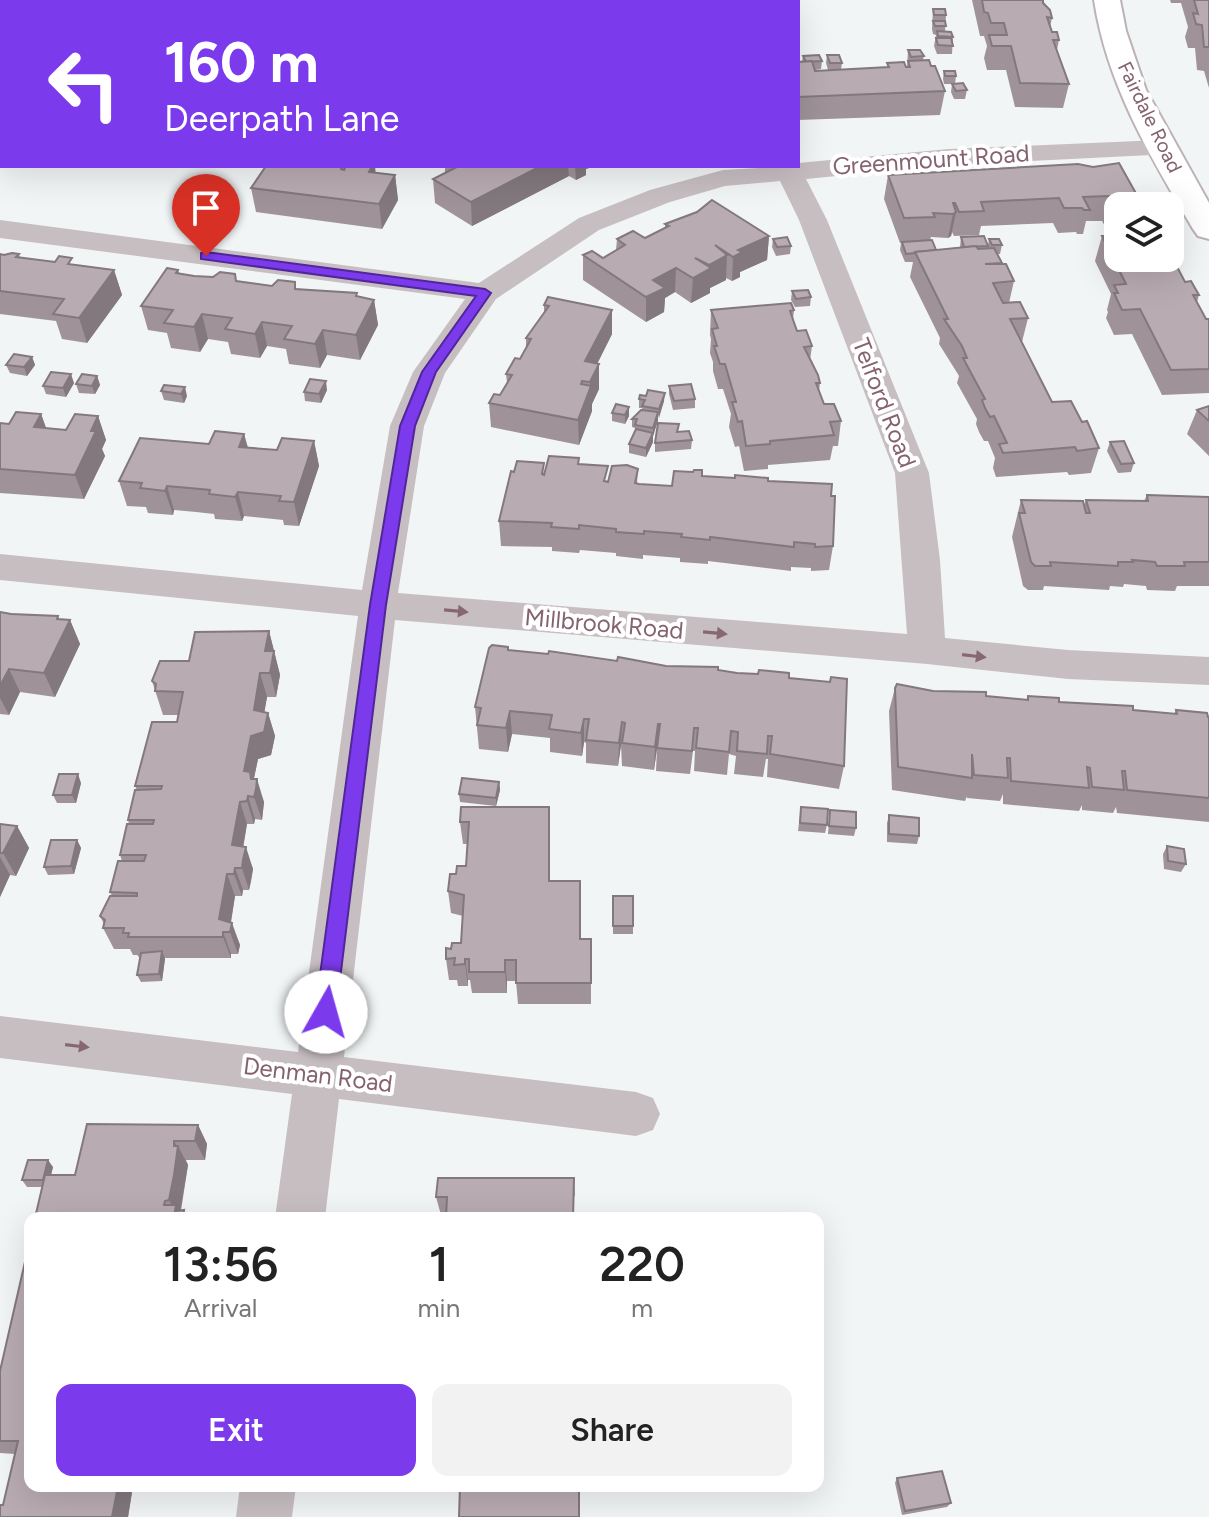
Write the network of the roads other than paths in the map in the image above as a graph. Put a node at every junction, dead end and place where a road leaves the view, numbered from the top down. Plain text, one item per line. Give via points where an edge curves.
1 (1107, 0) edge
2 (1161, 148) junction
3 (788, 170) junction
4 (0, 229) edge
5 (1209, 229) edge
6 (485, 293) junction
7 (0, 567) edge
8 (378, 605) junction
9 (927, 650) junction
10 (1209, 671) edge
11 (0, 1037) edge
12 (318, 1075) junction
13 (636, 1114) dead end
14 (301, 1212) edge
15 (267, 1492) edge
16 (264, 1517) edge

1 - 2 street, Fairdale Road via 1111,34
2 - 3 street, Greenmount Road
2 - 5 street, Fairdale Road
3 - 6 street, Greenmount Road via 723,178 603,218
3 - 9 street, Telford Road via 813,220 912,473
4 - 6 street
6 - 8 street, Greenmount Road via 429,372 407,426
7 - 8 street, Millbrook Road
8 -> 9 street, Millbrook Road
8 - 12 street, Greenmount Road
9 -> 10 street, Millbrook Road via 1139,671
11 -> 12 street, Denman Road
12 - 13 street, Denman Road
12 - 14 street, Greenmount Road
15 - 16 street

